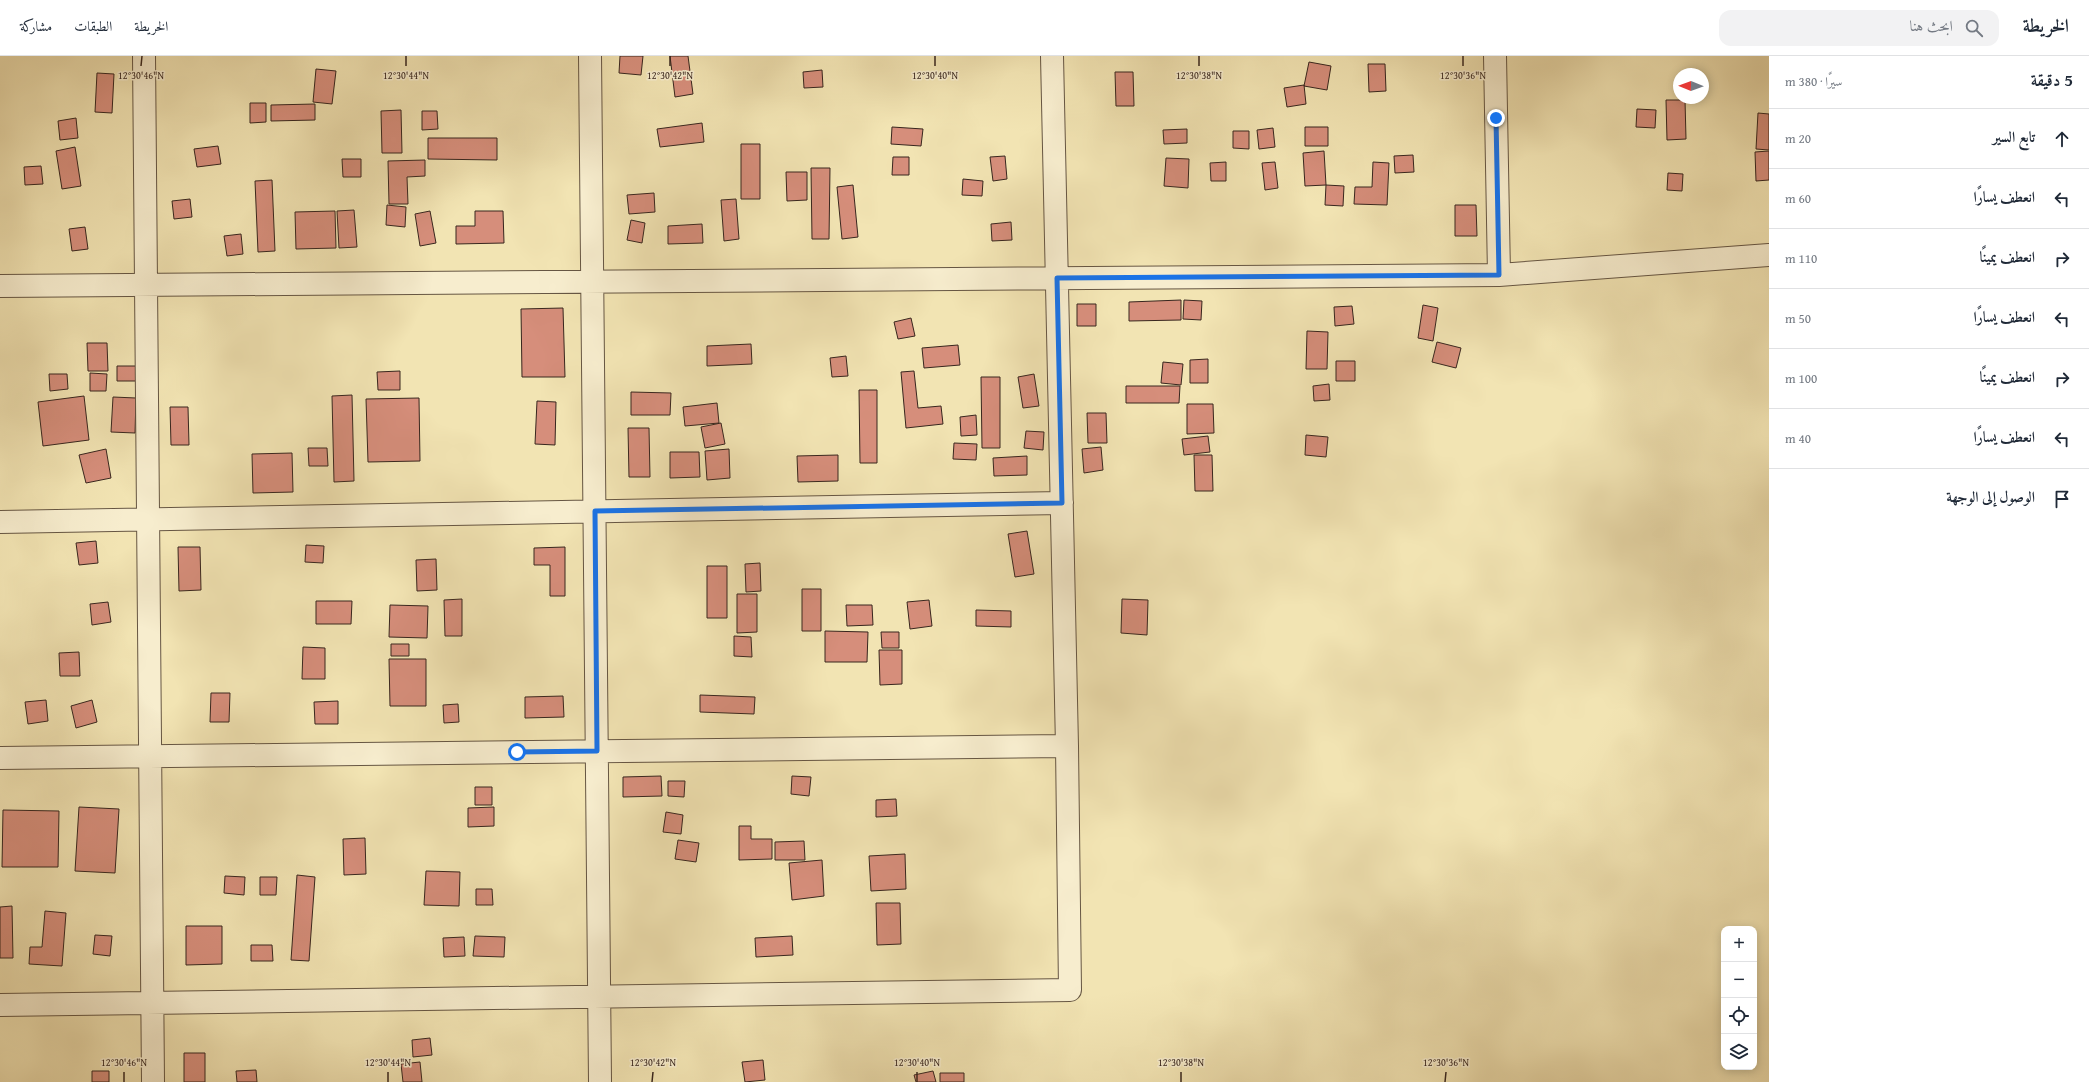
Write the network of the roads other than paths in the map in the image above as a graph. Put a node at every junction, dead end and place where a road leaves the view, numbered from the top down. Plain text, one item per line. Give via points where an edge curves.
1 (144, 56) edge
2 (590, 56) edge
3 (1052, 56) edge
4 (1496, 56) edge
5 (1769, 255) edge
6 (1499, 275) junction
7 (1057, 278) junction
8 (592, 281) junction
9 (146, 285) junction
10 (0, 286) edge
11 (1062, 503) junction
12 (595, 511) junction
13 (148, 520) junction
14 (0, 522) edge
15 (1067, 746) junction
16 (597, 751) junction
17 (150, 756) junction
18 (0, 758) edge
19 (599, 997) junction
20 (153, 1003) junction
21 (0, 1005) edge
22 (153, 1082) edge
23 (600, 1082) edge

1 - 9 street
2 - 8 street
3 - 7 street
4 - 6 street
5 - 6 street
6 - 7 street
7 - 8 street
7 - 11 street
8 - 9 street
8 - 12 street
9 - 10 street
9 - 13 street
11 - 12 street
11 - 15 street
12 - 13 street
12 - 16 street
13 - 14 street
13 - 17 street
15 - 16 street
15 - 19 street via 1070,990
16 - 17 street
16 - 19 street
17 - 18 street
17 - 20 street
19 - 20 street
19 - 23 street
20 - 21 street
20 - 22 street

